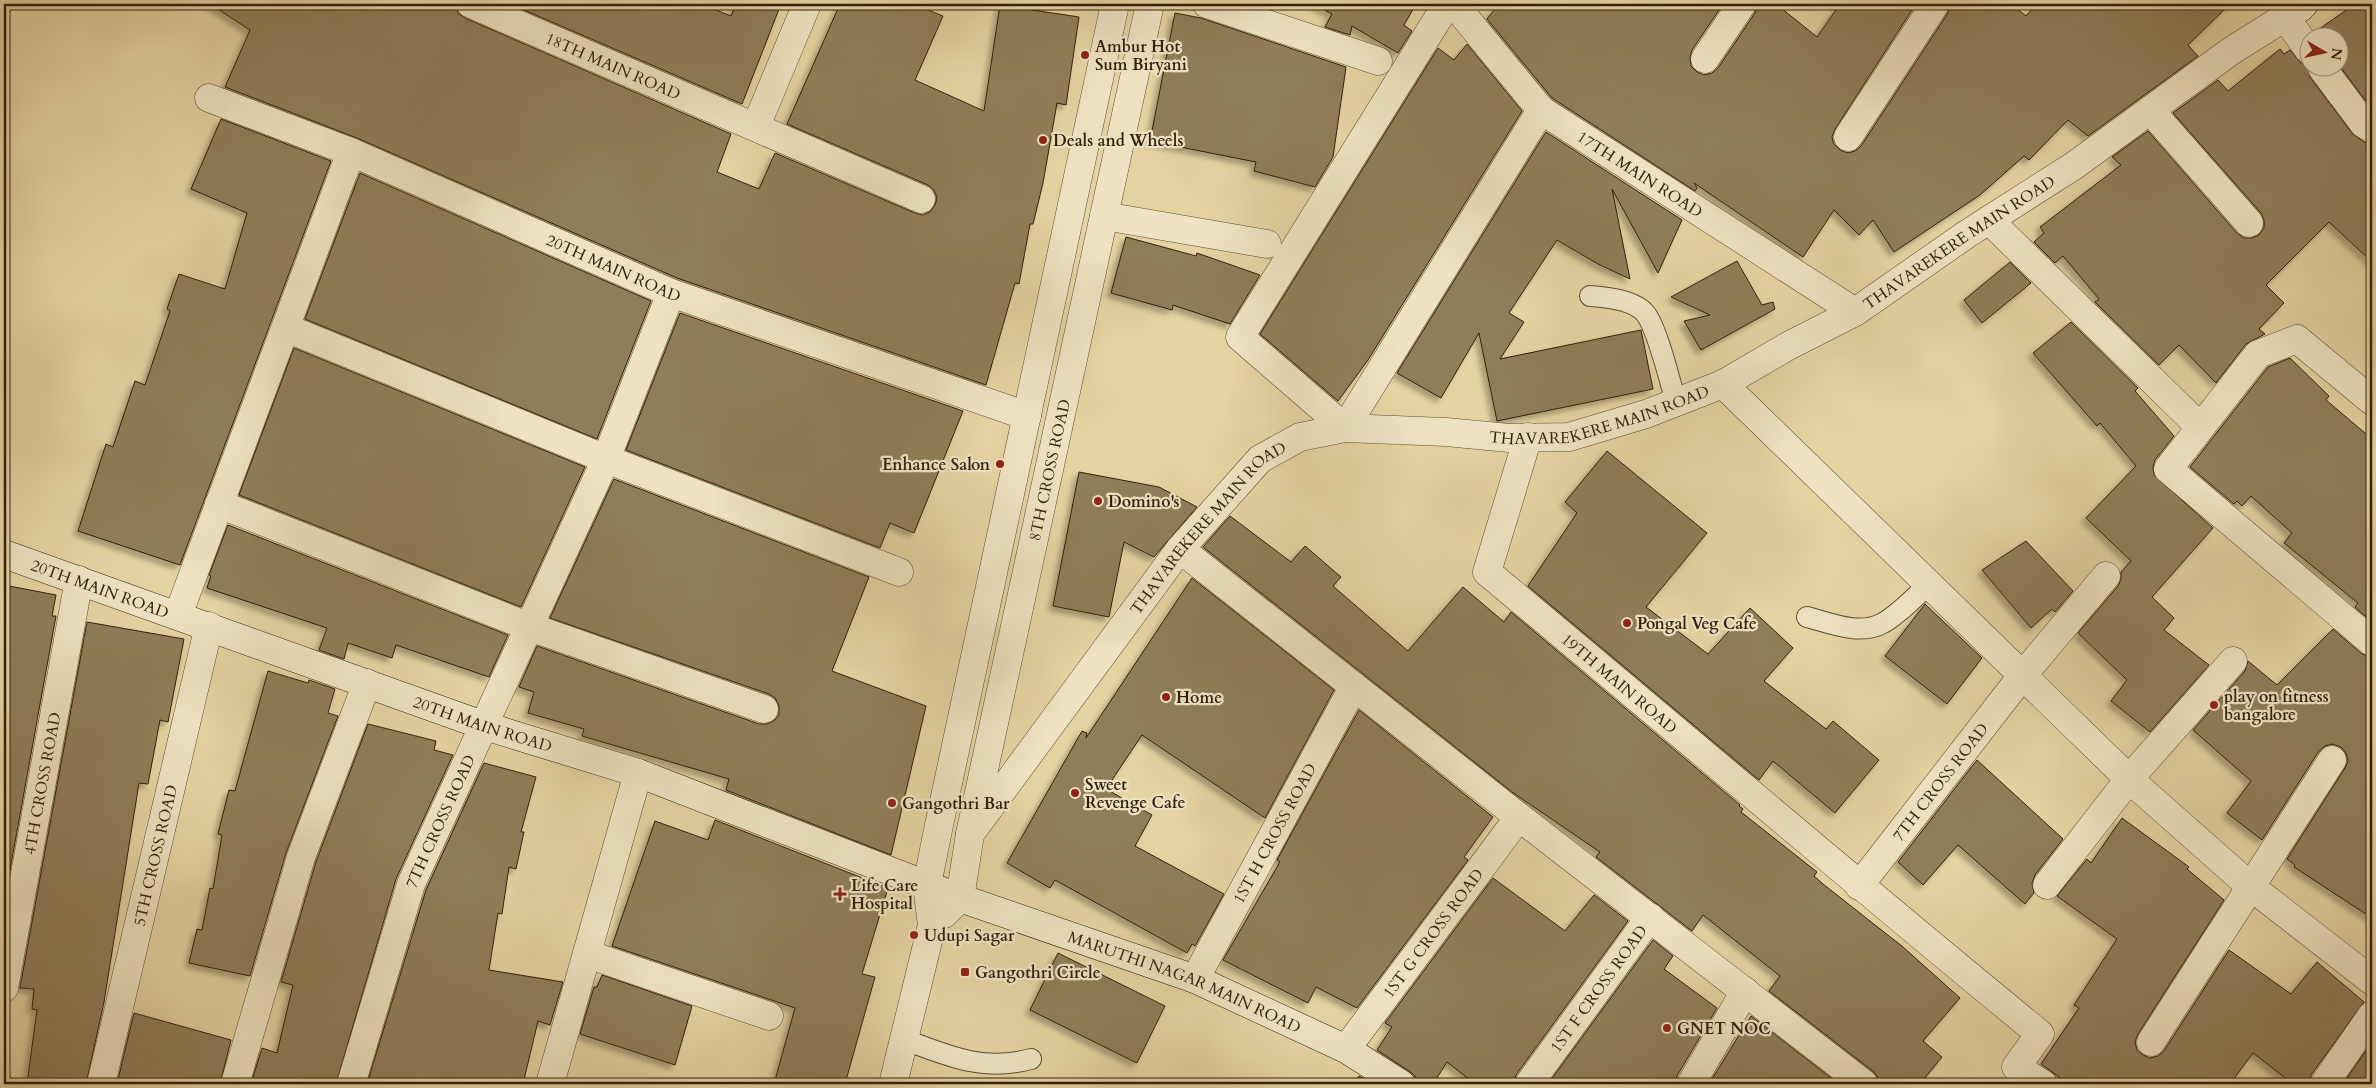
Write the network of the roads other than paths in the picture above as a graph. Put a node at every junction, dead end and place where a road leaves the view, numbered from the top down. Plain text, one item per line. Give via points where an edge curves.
1 (807, 4) edge
2 (1115, 4) edge
3 (1150, 4) edge
4 (1207, 4) edge
5 (1447, 4) edge
6 (1454, 4) edge
7 (1742, 4) edge
8 (1934, 4) edge
9 (485, 7) edge
10 (2297, 8) edge
11 (2302, 28) edge
12 (1705, 59) dead end
13 (1378, 61) dead end
14 (2330, 78) edge
15 (209, 98) dead end
16 (1541, 110) junction
17 (2150, 110) junction
18 (756, 126) junction
19 (2372, 129) edge
20 (1848, 137) dead end
21 (351, 152) junction
22 (921, 199) dead end
23 (1104, 216) junction
24 (1989, 220) junction
25 (2249, 223) dead end
26 (1267, 244) dead end
27 (671, 293) junction
28 (1590, 296) dead end
29 (1855, 312) junction
30 (286, 328) junction
31 (1723, 384) junction
32 (2372, 400) edge
33 (1676, 402) junction
34 (1027, 416) junction
35 (1345, 428) junction
36 (2200, 428) junction
37 (1528, 437) junction
38 (606, 459) junction
39 (219, 504) junction
40 (1180, 549) junction
41 (4, 554) edge
42 (899, 572) dead end
43 (2106, 576) dead end
44 (79, 580) junction
45 (1928, 585) junction
46 (178, 616) junction
47 (1807, 617) dead end
48 (209, 626) junction
49 (530, 627) junction
50 (2372, 642) edge
51 (2233, 661) dead end
52 (2022, 676) junction
53 (367, 683) junction
54 (1354, 686) junction
55 (764, 709) dead end
56 (485, 726) junction
57 (2332, 760) dead end
58 (638, 773) junction
59 (2129, 779) junction
60 (1519, 817) junction
61 (970, 834) junction
62 (927, 885) junction
63 (2047, 885) dead end
64 (1859, 886) junction
65 (2250, 886) junction
66 (960, 898) junction
67 (1650, 917) junction
68 (932, 926) junction
69 (587, 954) junction
70 (1195, 979) junction
71 (2372, 981) edge
72 (4, 988) edge
73 (1745, 991) junction
74 (2372, 1015) edge
75 (770, 1016) dead end
76 (903, 1039) junction
77 (2151, 1042) dead end
78 (1346, 1049) junction
79 (1031, 1059) dead end
80 (102, 1084) edge
81 (234, 1084) edge
82 (351, 1084) edge
83 (550, 1084) edge
84 (893, 1084) edge
85 (1401, 1084) edge
86 (1529, 1084) edge
87 (1691, 1084) edge
88 (1864, 1084) edge
89 (2043, 1084) edge
90 (2324, 1084) edge

1 - 18 street
2 - 34 street, 8TH CROSS ROAD
3 - 23 street, 8TH CROSS ROAD
4 - 13 street
5 - 35 street via 1240,337
6 - 16 street, 17TH MAIN ROAD
7 - 12 street
8 - 20 street
9 - 18 street, 18TH MAIN ROAD
10 - 11 street
10 - 17 street, THAVAREKERE MAIN ROAD
14 - 19 street via 2364,124
15 - 21 street, 20TH MAIN ROAD
16 - 29 street, 17TH MAIN ROAD
16 - 35 street
17 - 24 street, THAVAREKERE MAIN ROAD via 2076,165
17 - 25 street
18 - 22 street, 18TH MAIN ROAD
21 - 27 street, 20TH MAIN ROAD
21 - 30 street
23 - 26 street
23 - 61 street, 8TH CROSS ROAD
24 - 29 street, THAVAREKERE MAIN ROAD
24 - 36 street
27 - 34 street, 20TH MAIN ROAD
27 - 38 street, 7TH CROSS ROAD
28 - 33 lane via 1617,299 1644,312 1652,326
29 - 31 street, THAVAREKERE MAIN ROAD
30 - 38 street
30 - 39 street
31 - 33 street, THAVAREKERE MAIN ROAD
31 - 45 street
32 - 36 street via 2297,339 2258,354
33 - 37 street, THAVAREKERE MAIN ROAD via 1569,437
34 - 62 street, 8TH CROSS ROAD
35 - 37 street, THAVAREKERE MAIN ROAD
35 - 40 street, THAVAREKERE MAIN ROAD via 1300,437 1260,459
36 - 50 street via 2168,468
37 - 64 street, 19TH MAIN ROAD via 1487,572 1760,798
38 - 42 street
38 - 49 street, 7TH CROSS ROAD
39 - 46 street
39 - 49 street
40 - 54 street
40 - 61 street, THAVAREKERE MAIN ROAD
41 - 44 street, 20TH MAIN ROAD
43 - 52 street, 7TH CROSS ROAD
44 - 46 street, 20TH MAIN ROAD
44 - 72 street, 4TH CROSS ROAD
45 - 47 lane via 1883,624 1846,628
45 - 52 street
46 - 48 street, 20TH MAIN ROAD
48 - 53 street, 20TH MAIN ROAD
48 - 80 street, 5TH CROSS ROAD
49 - 55 street
49 - 56 street, 7TH CROSS ROAD
51 - 59 street
52 - 59 street
52 - 64 street, 7TH CROSS ROAD
53 - 56 street, 20TH MAIN ROAD
53 - 81 street via 301,857
54 - 60 street
54 - 70 street, 1ST H CROSS ROAD
56 - 58 street, 20TH MAIN ROAD
56 - 82 street, 7TH CROSS ROAD via 411,884
57 - 65 street
58 - 62 street, 20TH MAIN ROAD
58 - 69 street
59 - 63 street
59 - 65 street
60 - 67 street
60 - 78 street, 1ST G CROSS ROAD
61 - 66 street, 8TH CROSS ROAD
62 - 66 street, 20TH MAIN ROAD
62 - 68 street, 8TH CROSS ROAD
64 - 89 street via 2040,1034 2016,1067
65 - 71 street
65 - 77 street
66 - 68 street
66 - 70 street, MARUTHI NAGAR MAIN ROAD
67 - 73 street
67 - 86 street, 1ST F CROSS ROAD
68 - 76 street, 8TH CROSS ROAD
69 - 75 street
69 - 83 street
70 - 78 street, MARUTHI NAGAR MAIN ROAD
73 - 87 street
73 - 88 street
74 - 90 street
76 - 79 lane via 963,1061 1010,1065
76 - 84 street, 8TH CROSS ROAD
78 - 85 street, MARUTHI NAGAR MAIN ROAD

